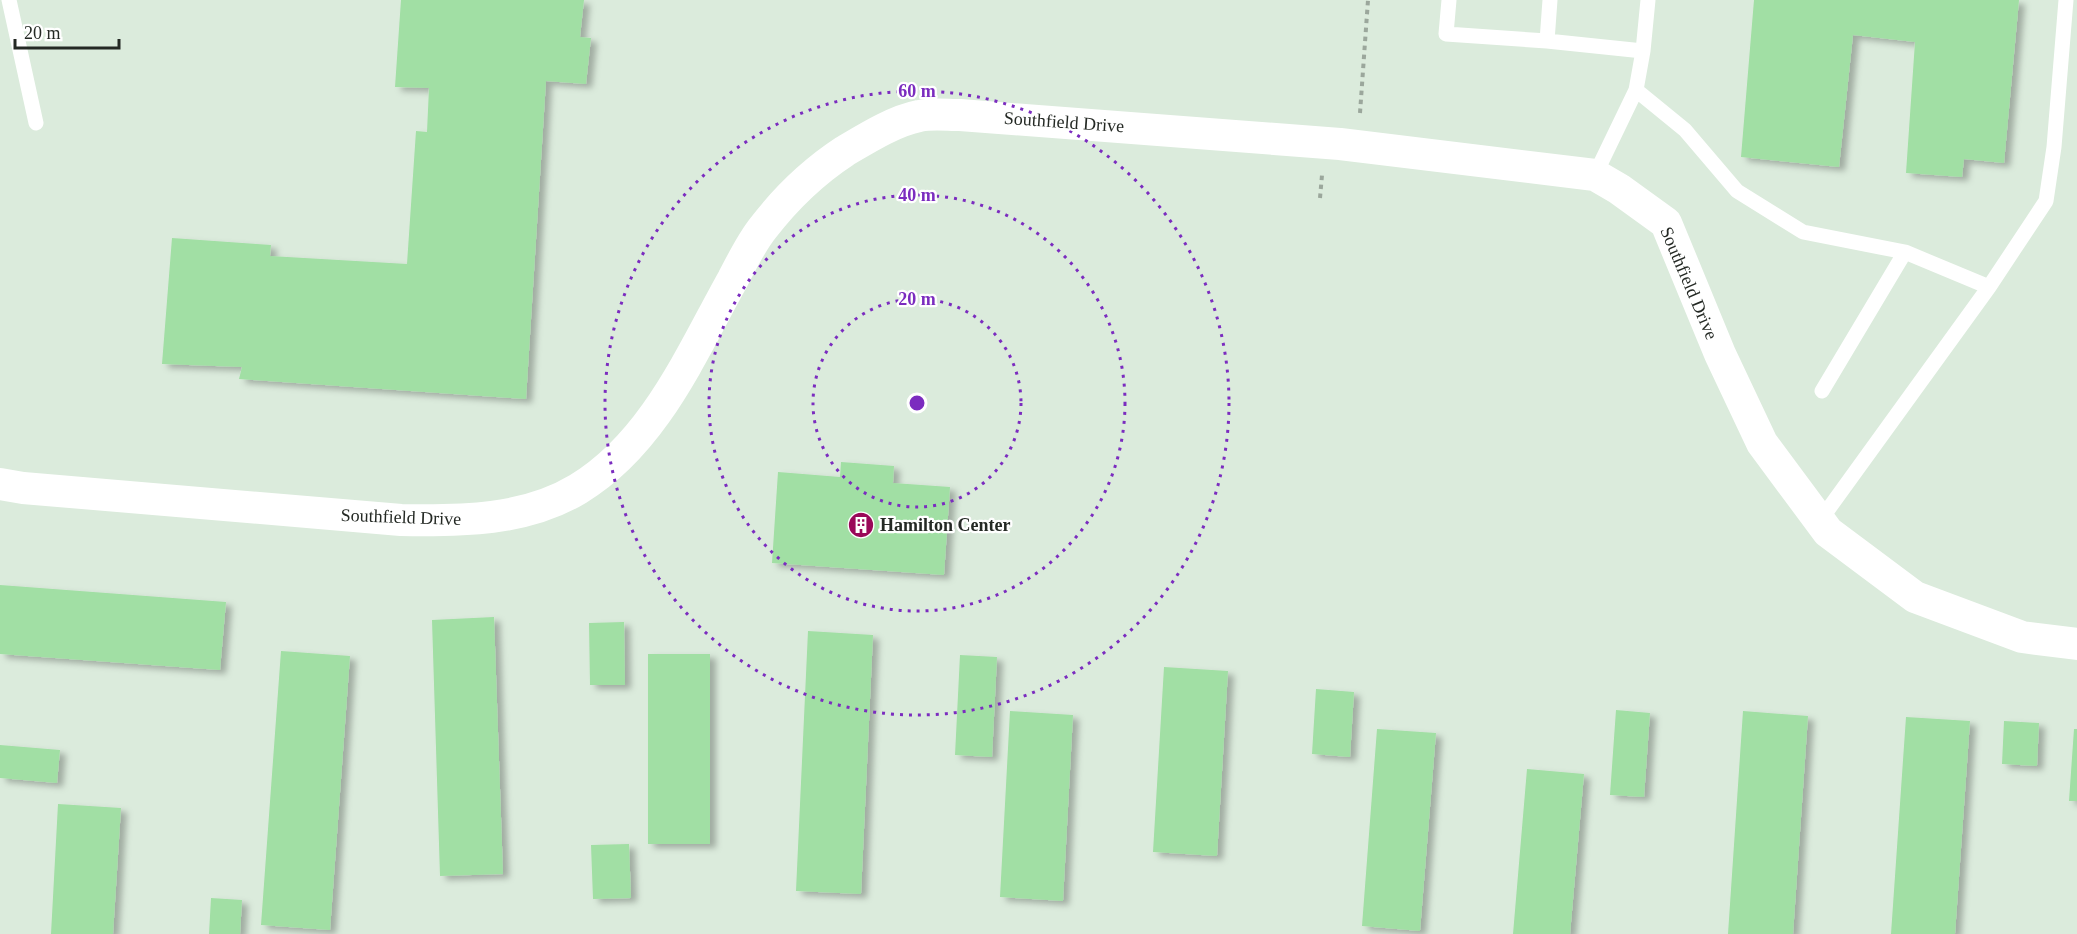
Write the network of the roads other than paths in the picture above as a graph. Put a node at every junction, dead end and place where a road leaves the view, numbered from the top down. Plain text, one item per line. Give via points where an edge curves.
1 (9, 0) edge
2 (1449, 0) edge
3 (1550, 0) edge
4 (1648, 0) edge
5 (2066, 0) edge
6 (1547, 40) junction
7 (1643, 51) junction
8 (1636, 90) junction
9 (36, 123) dead end
10 (1595, 175) junction
11 (1905, 252) junction
12 (1989, 286) junction
13 (1822, 391) dead end
14 (0, 484) edge
15 (1819, 522) junction
16 (2077, 644) edge

1 - 9 lane
2 - 6 lane via 1446,34
3 - 6 lane
4 - 7 lane
5 - 12 lane via 2046,201
6 - 7 lane
7 - 8 lane
8 - 10 lane
8 - 11 lane via 1685,130 1737,191 1803,232
10 - 14 street, Southfield Drive via 1340,144 960,115 919,116 872,134 797,187 761,230 669,393 636,440 578,489 542,505 503,516 455,521 402,520
10 - 15 street, Southfield Drive via 1666,223 1719,354 1762,443
11 - 12 lane
11 - 13 lane
12 - 15 lane
15 - 16 street, Southfield Drive via 1915,597 2022,637

